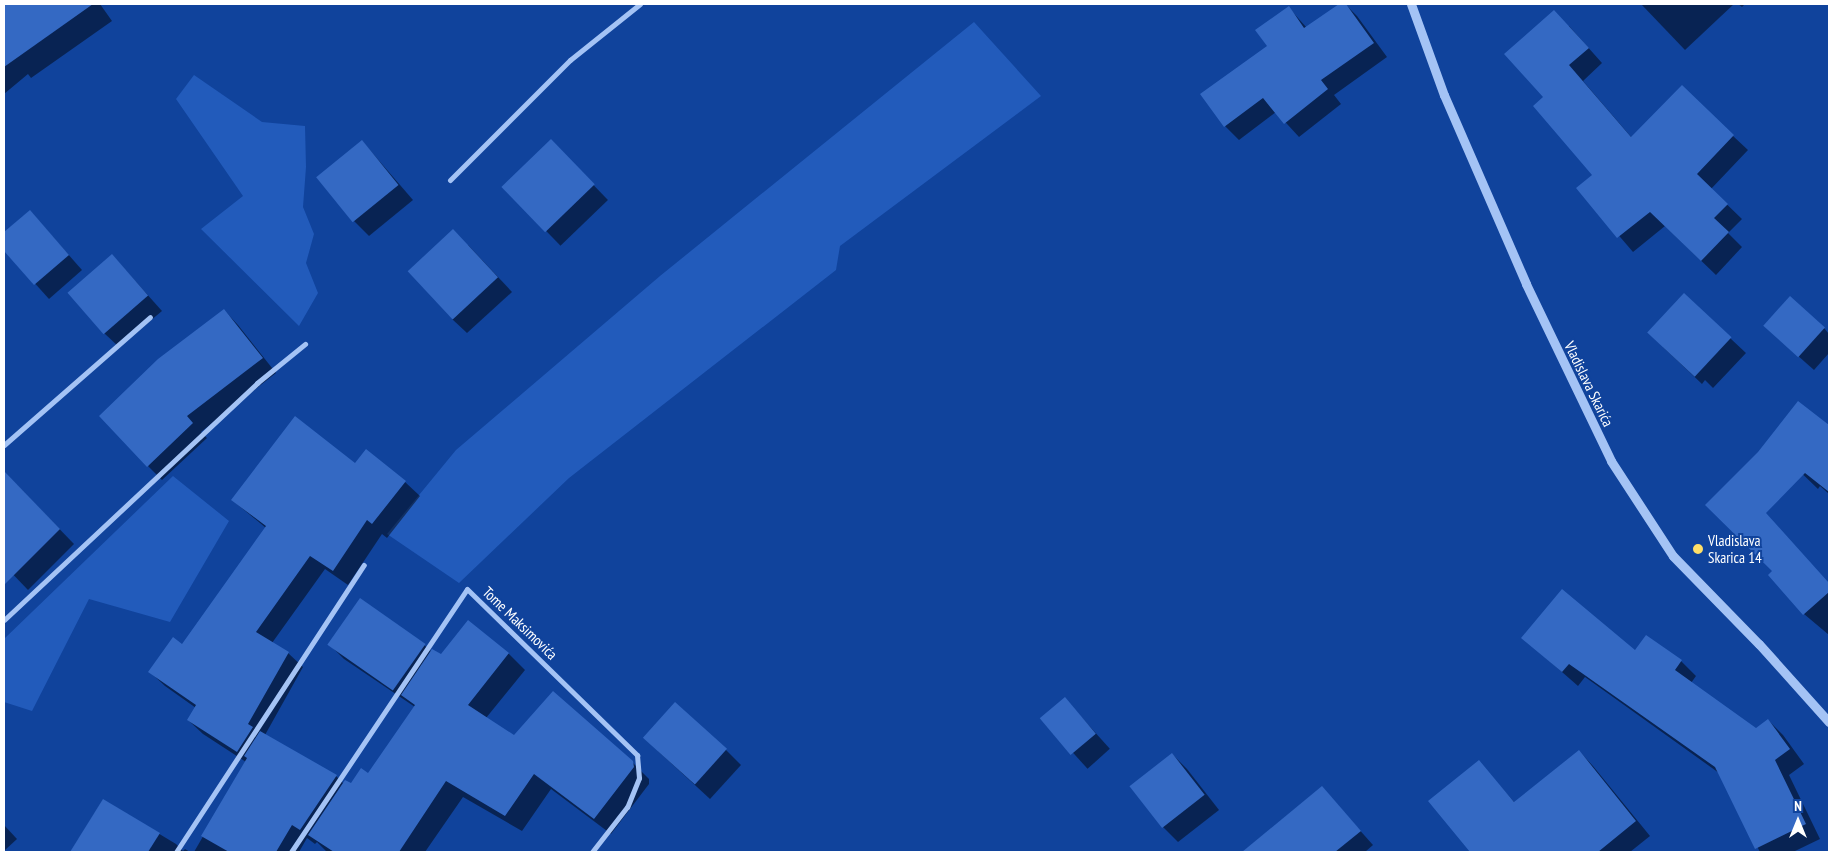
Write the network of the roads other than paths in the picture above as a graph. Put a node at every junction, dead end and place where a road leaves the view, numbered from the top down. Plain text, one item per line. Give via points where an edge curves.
1 (640, 4) edge
2 (1411, 4) edge
3 (450, 180) dead end
4 (150, 317) dead end
5 (305, 344) dead end
6 (4, 445) edge
7 (364, 565) dead end
8 (4, 620) edge
9 (1829, 722) edge
10 (176, 852) edge
11 (291, 852) edge
12 (592, 852) edge

1 - 3 street via 570,60
2 - 9 street, Vladislava Skarića via 1444,95 1526,284 1611,461 1673,556
4 - 6 street
5 - 8 street via 257,383
7 - 10 street
11 - 12 street, Tome Maksimovića via 467,589 637,755 640,778 627,807

